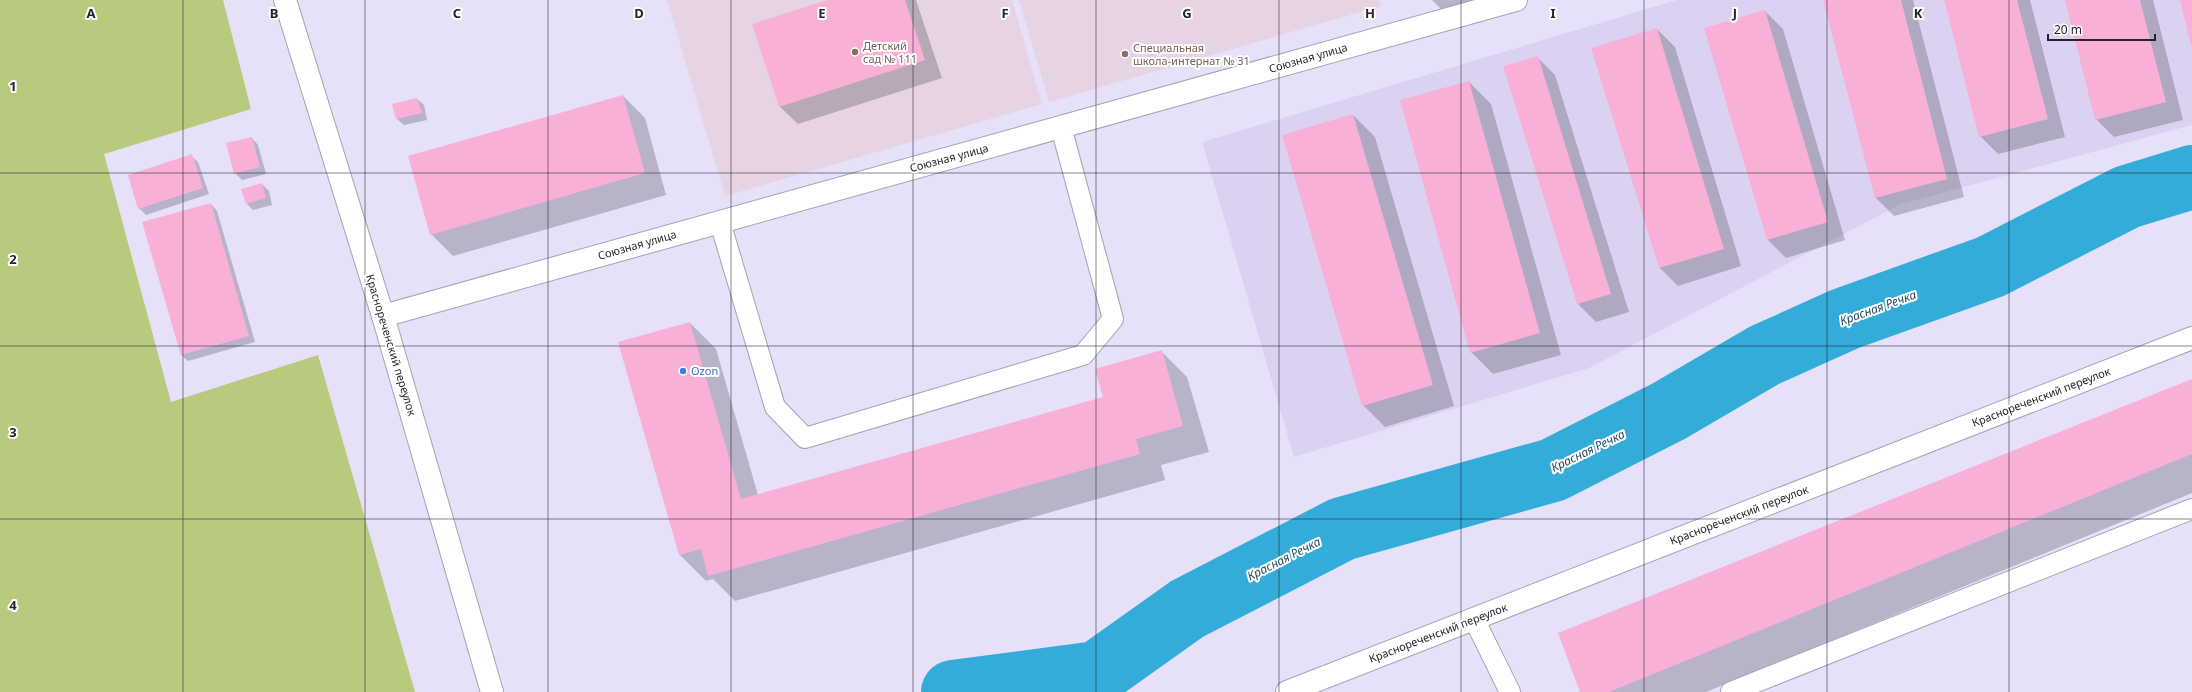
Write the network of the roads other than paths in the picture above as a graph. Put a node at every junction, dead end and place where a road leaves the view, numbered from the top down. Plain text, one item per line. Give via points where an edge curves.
1 (284, 0) edge
2 (1516, 0) edge
3 (1061, 127) junction
4 (720, 222) junction
5 (383, 316) junction
6 (2192, 338) edge
7 (2192, 509) edge
8 (1474, 619) junction
9 (489, 682) edge
10 (1287, 692) edge
11 (1510, 692) edge
12 (1731, 692) edge

1 - 5 street, Краснореченский переулок
2 - 3 street, Союзная улица
3 - 4 street, Союзная улица
3 - 4 lane via 1113,319 1083,355 805,438 775,407
4 - 5 street, Союзная улица
5 - 9 street, Краснореченский переулок
6 - 8 street, Краснореченский переулок
7 - 12 lane
8 - 10 street, Краснореченский переулок
8 - 11 lane

